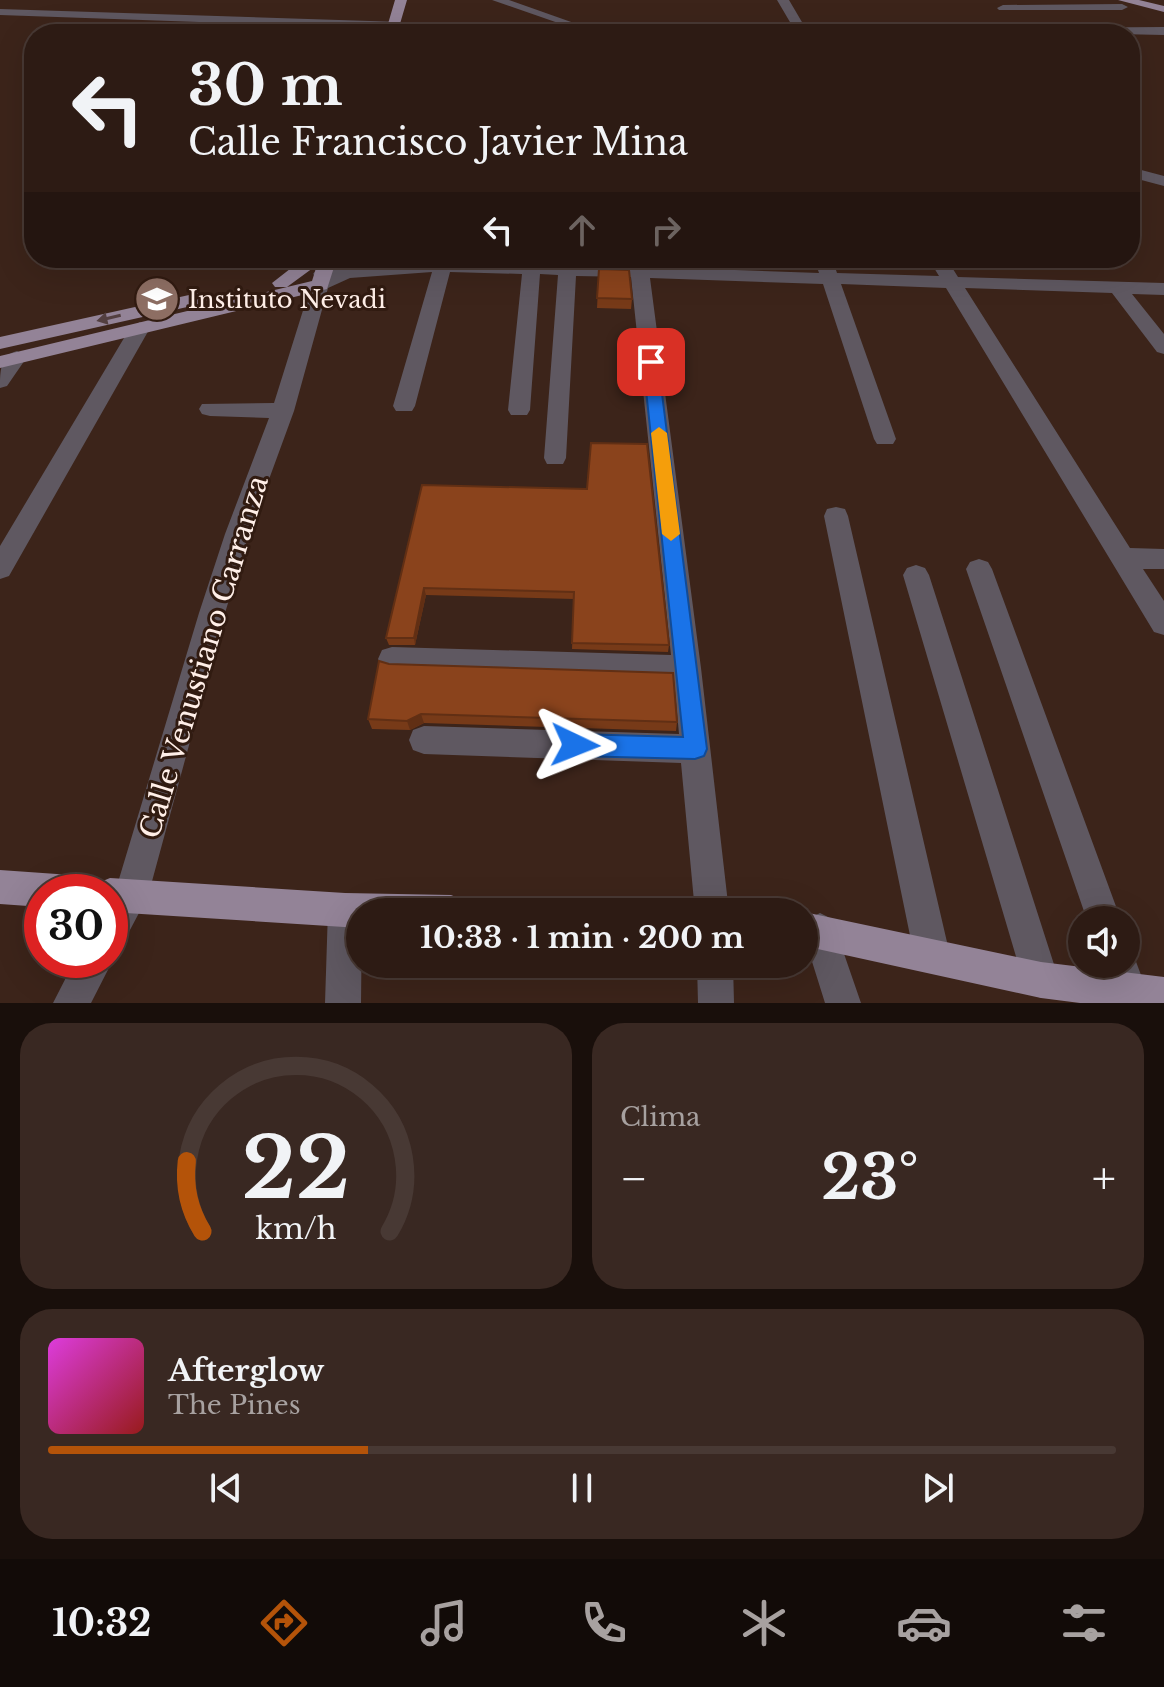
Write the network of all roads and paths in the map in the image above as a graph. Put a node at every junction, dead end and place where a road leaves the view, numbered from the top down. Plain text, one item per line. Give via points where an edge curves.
1 (401, 0) edge
2 (498, 0) edge
3 (783, 0) edge
4 (1120, 2) edge
5 (91, 3) dead end
6 (24, 6) edge
7 (204, 6) dead end
8 (1003, 8) dead end
9 (1164, 9) edge
10 (0, 12) edge
11 (143, 18) junction
12 (263, 22) joint
13 (137, 24) edge
14 (288, 24) edge
15 (394, 24) edge
16 (573, 24) edge
17 (797, 24) edge
18 (1158, 31) edge
19 (417, 268) edge
20 (442, 268) edge
21 (524, 268) edge
22 (581, 268) edge
23 (639, 268) edge
24 (827, 268) edge
25 (835, 268) edge
26 (943, 268) edge
27 (321, 269) edge
28 (531, 269) junction
29 (567, 269) junction
30 (951, 282) junction
31 (1119, 289) junction
32 (1164, 289) edge
33 (140, 328) junction
34 (0, 343) edge
35 (1164, 348) edge
36 (9, 360) edge
37 (0, 381) edge
38 (0, 393) edge
39 (404, 406) dead end
40 (210, 409) dead end
41 (519, 410) dead end
42 (283, 411) junction
43 (885, 439) dead end
44 (555, 458) dead end
45 (836, 516) dead end
46 (1123, 558) junction
47 (1164, 559) edge
48 (0, 569) edge
49 (979, 569) dead end
50 (916, 575) dead end
51 (1160, 612) edge
52 (392, 659) dead end
53 (687, 668) junction
54 (424, 740) dead end
55 (695, 749) junction
56 (128, 875) edge
57 (0, 887) edge
58 (24, 889) edge
59 (128, 895) edge
60 (711, 898) edge
61 (1099, 906) edge
62 (345, 910) joint
63 (818, 931) edge
64 (818, 944) edge
65 (932, 955) junction
66 (85, 978) edge
67 (715, 978) edge
68 (1041, 980) junction
69 (1137, 983) edge
70 (71, 1003) edge
71 (343, 1003) edge
72 (716, 1003) edge
73 (843, 1003) edge

1 - 15 main road
2 - 16 street
3 - 17 street
4 - 8 street
4 - 9 main road
4 - 18 street
5 - 7 street
6 - 10 street
6 - 11 street
11 - 12 street
11 - 13 street
12 - 14 street
19 - 27 street via 351,273
20 - 39 street
21 - 28 street
22 - 29 street
23 - 53 street
24 - 43 street
25 - 30 street
26 - 30 street
27 - 33 main road
27 -> 34 main road via 281,283
27 - 42 street, Calle Venustiano Carranza
28 - 29 street
28 - 41 street
29 - 44 street
30 - 31 street
30 - 46 street
31 - 32 street
31 - 35 street
33 - 36 main road
33 - 48 street
36 - 37 street
37 - 38 street via 8,386
40 - 42 street
42 - 56 street, Calle Venustiano Carranza via 237,534 184,718
45 - 65 street
46 - 47 street
46 - 51 street
49 - 61 street
50 - 68 street
52 - 53 street
53 - 55 street
54 - 55 street
55 - 60 street
57 - 58 main road
59 - 62 main road
62 - 71 street
63 - 65 main road
64 - 73 street
65 - 68 main road
66 - 70 street
67 - 72 street
68 - 69 main road

